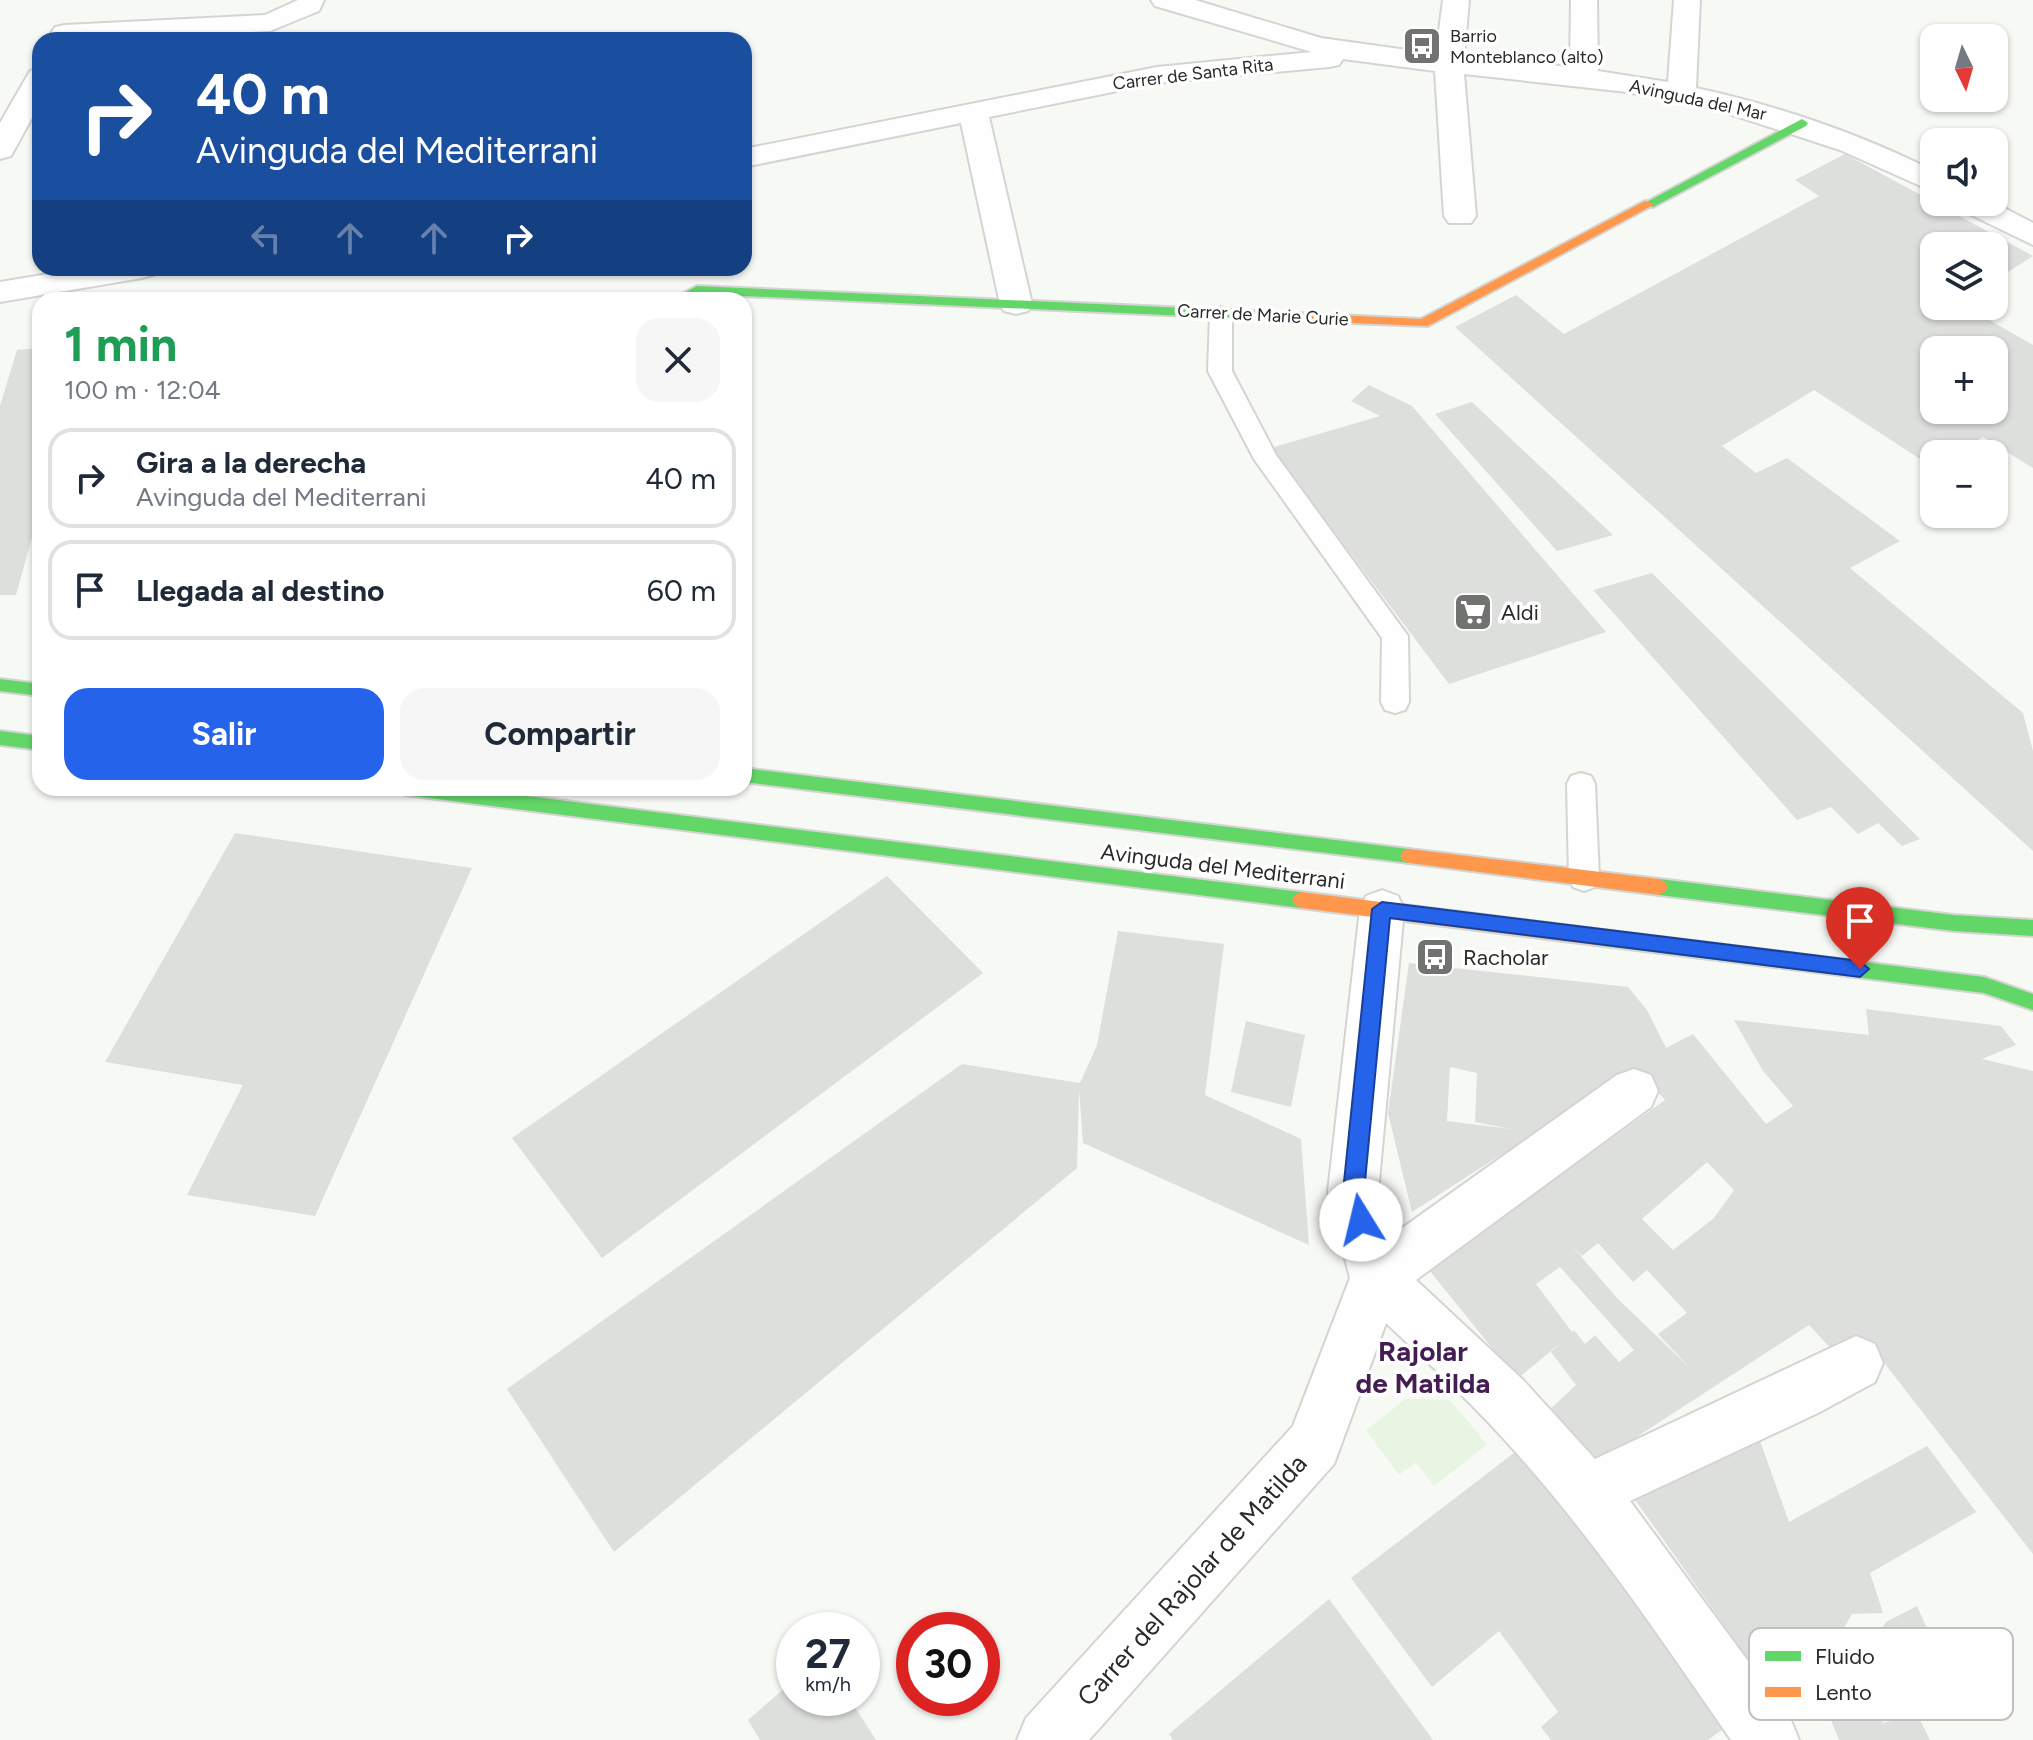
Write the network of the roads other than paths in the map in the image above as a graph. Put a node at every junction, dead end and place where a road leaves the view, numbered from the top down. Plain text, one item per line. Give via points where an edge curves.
1 (311, 0) edge
2 (1164, 0) edge
3 (1456, 0) edge
4 (1584, 0) edge
5 (1687, 0) edge
6 (1232, 10) edge
7 (63, 28) edge
8 (1367, 55) junction
9 (1449, 63) junction
10 (1584, 77) junction
11 (32, 92) edge
12 (1681, 95) junction
13 (973, 110) junction
14 (1802, 123) junction
15 (0, 150) edge
16 (752, 156) edge
17 (1920, 175) edge
18 (1460, 216) dead end
19 (1996, 216) edge
20 (2033, 236) edge
21 (95, 276) edge
22 (2, 292) edge
23 (693, 292) edge
24 (743, 292) edge
25 (752, 292) edge
26 (1016, 304) junction
27 (1221, 314) junction
28 (0, 685) edge
29 (32, 689) edge
30 (1395, 702) dead end
31 (0, 738) edge
32 (32, 742) edge
33 (752, 776) edge
34 (1581, 784) dead end
35 (470, 796) edge
36 (1584, 878) junction
37 (1382, 909) junction
38 (2033, 928) edge
39 (2033, 1002) edge
40 (1634, 1091) dead end
41 (1376, 1278) junction
42 (1856, 1363) dead end
43 (1585, 1493) junction
44 (1749, 1713) edge
45 (1754, 1720) edge
46 (1048, 1740) edge
47 (1768, 1740) edge

1 - 7 street via 270,23
2 - 6 street, Avinguda del Mar
3 - 9 street
4 - 10 street
5 - 12 street
6 - 8 street, Avinguda del Mar via 1292,39
8 - 9 street, Avinguda del Mar
8 - 13 street, Carrer de Santa Rita via 1157,75
9 - 10 street, Avinguda del Mar
9 - 18 street
10 - 12 street, Avinguda del Mar
11 - 15 street
12 - 14 street, Avinguda del Mar
13 - 16 street, Carrer de Santa Rita
13 - 26 street
14 - 17 street, Avinguda del Mar
14 - 27 main road, Carrer de Marie Curie via 1423,323
19 - 20 street
21 - 22 street
23 - 24 main road, Carrer de Marie Curie
25 - 26 main road, Carrer de Marie Curie
26 - 27 main road, Carrer de Marie Curie
27 - 30 lane via 1220,371 1266,459 1395,636
28 - 29 main road
31 - 32 main road
33 - 36 main road, Avinguda del Mediterrani
34 - 36 lane
35 - 37 main road, Avinguda del Mediterrani
36 - 38 main road, Avinguda del Mediterrani
37 - 39 main road, Avinguda del Mediterrani via 1984,985
37 - 41 street via 1353,1192
40 - 41 street
41 - 43 street via 1504,1399
41 - 46 street, Carrer del Rajolar de Matilda via 1314,1444
42 - 43 street
43 - 44 street
45 - 47 street

